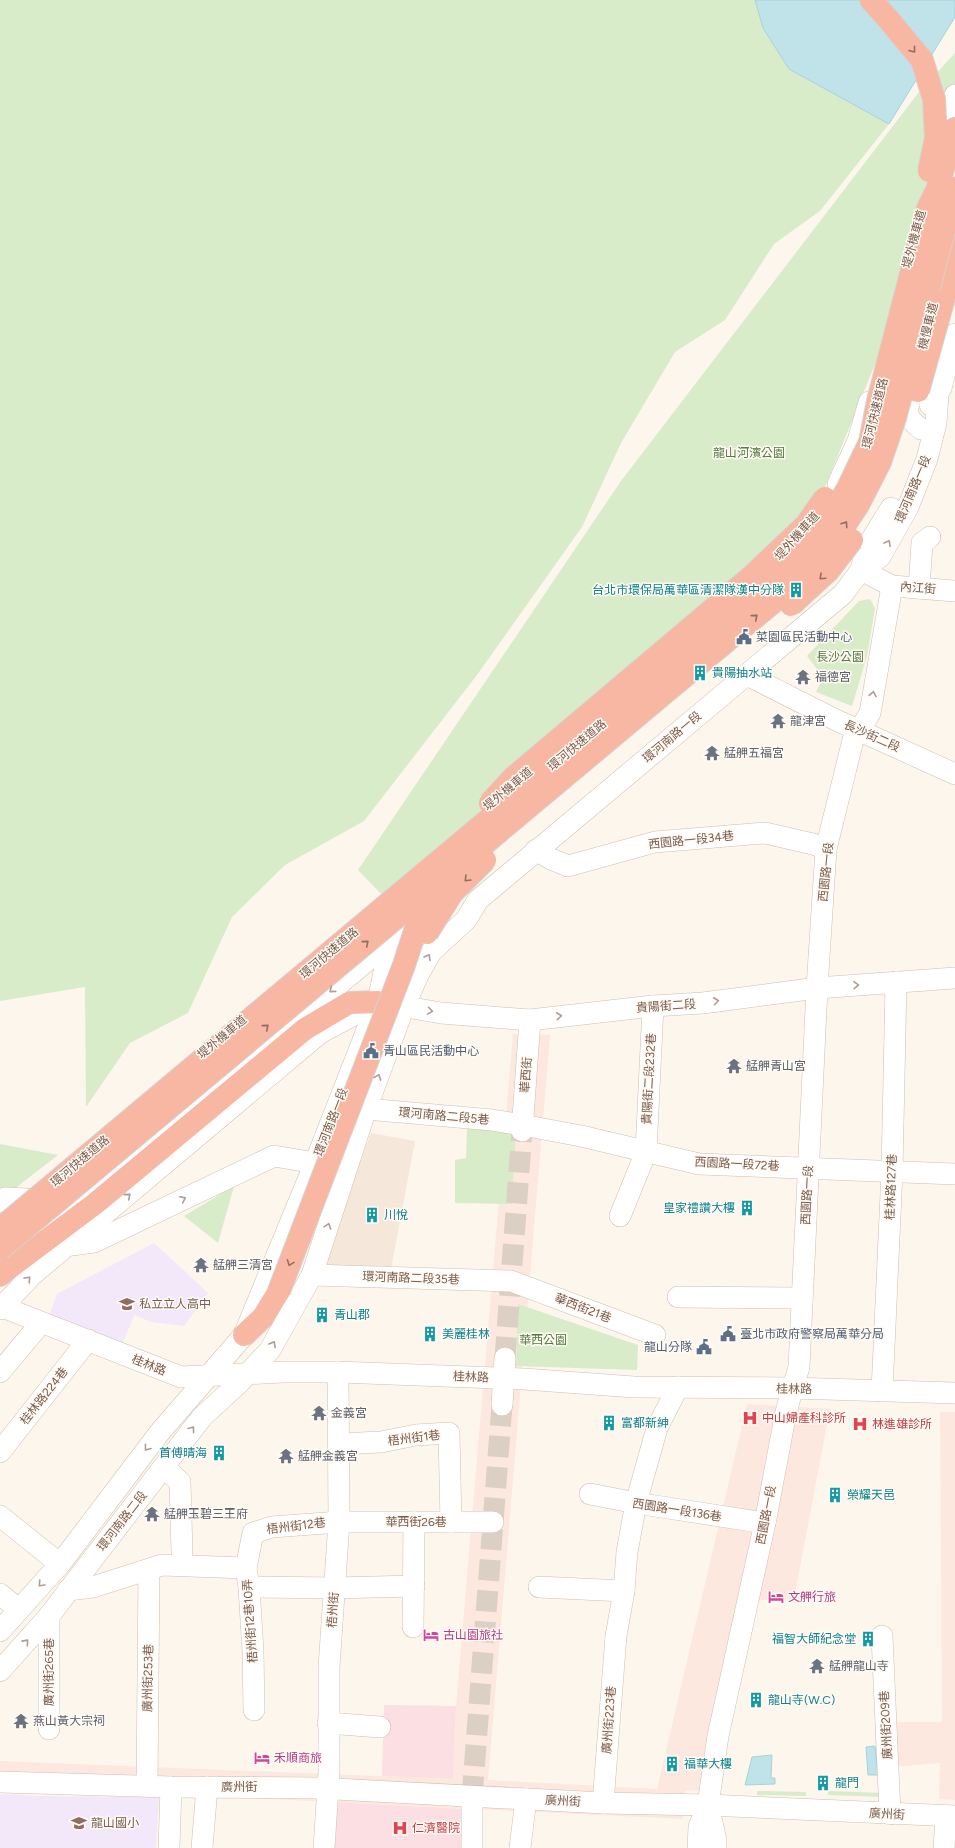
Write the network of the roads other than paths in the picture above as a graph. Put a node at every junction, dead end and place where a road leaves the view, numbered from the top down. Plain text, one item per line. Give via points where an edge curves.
1 (871, 0) edge
2 (955, 95) edge
3 (955, 128) edge
4 (955, 136) edge
5 (955, 188) edge
6 (928, 208) junction
7 (955, 218) edge
8 (955, 244) edge
9 (955, 277) edge
10 (943, 301) junction
11 (955, 334) edge
12 (945, 390) edge
13 (878, 401) junction
14 (921, 429) junction
15 (930, 537) dead end
16 (861, 570) junction
17 (892, 586) junction
18 (919, 588) junction
19 (955, 591) edge
20 (747, 675) junction
21 (860, 730) junction
22 (955, 774) edge
23 (826, 849) junction
24 (442, 850) junction
25 (536, 850) junction
26 (478, 900) junction
27 (397, 942) junction
28 (404, 965) junction
29 (955, 978) edge
30 (896, 982) junction
31 (817, 988) junction
32 (378, 1002) junction
33 (653, 1006) junction
34 (404, 1007) junction
35 (530, 1020) junction
36 (366, 1108) junction
37 (522, 1128) junction
38 (646, 1152) junction
39 (315, 1163) junction
40 (808, 1168) junction
41 (892, 1172) junction
42 (955, 1174) edge
43 (27, 1199) junction
44 (0, 1202) edge
45 (620, 1216) dead end
46 (0, 1223) edge
47 (0, 1229) edge
48 (70, 1245) junction
49 (0, 1249) edge
50 (0, 1266) edge
51 (0, 1275) edge
52 (312, 1275) junction
53 (511, 1281) joint
54 (678, 1297) dead end
55 (802, 1298) junction
56 (1, 1308) edge
57 (41, 1323) junction
58 (244, 1335) junction
59 (655, 1335) dead end
60 (88, 1340) junction
61 (505, 1358) tunnel mouth
62 (0, 1372) edge
63 (338, 1372) junction
64 (248, 1374) junction
65 (209, 1376) junction
66 (504, 1379) junction
67 (678, 1387) junction
68 (792, 1388) junction
69 (882, 1391) junction
70 (955, 1393) edge
71 (502, 1404) tunnel mouth
72 (339, 1444) junction
73 (0, 1452) edge
74 (164, 1467) junction
75 (590, 1494) dead end
76 (636, 1503) junction
77 (0, 1516) edge
78 (339, 1522) junction
79 (414, 1522) junction
80 (451, 1522) junction
81 (493, 1522) dead end
82 (765, 1524) junction
83 (253, 1533) joint
84 (182, 1553) dead end
85 (60, 1564) junction
86 (149, 1570) junction
87 (248, 1578) junction
88 (414, 1586) junction
89 (334, 1588) junction
90 (540, 1588) dead end
91 (68, 1590) junction
92 (624, 1591) junction
93 (0, 1594) edge
94 (18, 1609) junction
95 (49, 1616) junction
96 (414, 1627) dead end
97 (0, 1631) edge
98 (882, 1636) dead end
99 (0, 1671) edge
100 (254, 1710) dead end
101 (328, 1723) junction
102 (380, 1727) dead end
103 (48, 1729) dead end
104 (0, 1782) edge
105 (147, 1786) junction
106 (171, 1787) junction
107 (207, 1787) junction
108 (328, 1788) junction
109 (472, 1797) junction
110 (526, 1799) junction
111 (602, 1803) junction
112 (708, 1805) junction
113 (890, 1814) junction
114 (950, 1816) edge
115 (169, 1848) edge
116 (202, 1848) edge
117 (324, 1848) edge
118 (472, 1848) edge
119 (520, 1848) edge
120 (698, 1848) edge
121 (716, 1848) edge
122 (944, 1848) edge

1 -> 6 highway, bridge via 922,60 934,99 936,138 927,186
2 - 24 street, 堤外機車道 via 928,183 858,441 839,483 809,526 757,578 474,818
3 - 6 highway, 環河快速道路, bridge via 937,190
4 - 24 street, 堤外機車道 via 938,185 866,447 847,489 817,532 765,585 652,681 481,823
49 -> 5 highway, 環河快速道路, bridge via 778,598 834,541 880,462 893,425
6 - 13 highway, 環河快速道路, bridge
7 - 14 street, 機慢車道 via 907,412 910,420
8 - 10 highway
9 - 10 highway
10 -> 28 highway, bridge via 893,470 864,523 828,571 779,616 483,862 452,893
11 - 12 street, 環河南路一段
12 - 14 street, 環河南路一段 via 925,410
16 -> 12 street, 環河南路一段 via 880,557 908,507 927,459
13 - 28 highway, bridge via 828,494 806,525 722,602 513,778 486,807 438,882 415,931
13 - 47 highway, 環河快速道路, bridge via 870,442 847,490 819,534 766,587
14 - 16 street, 環河南路一段 via 909,470 887,517 867,547
15 - 18 street via 922,543
16 - 17 street, 內江街
16 - 20 street, 環河南路一段 via 843,594
17 - 18 street, 內江街
21 -> 17 street, 西園路一段 via 870,713
18 - 19 street, 內江街
20 - 21 street, 長沙街二段
20 - 25 street, 環河南路一段
21 - 22 street, 長沙街二段
21 - 23 street, 西園路一段 via 853,740
23 - 25 street, 西園路一段34巷 via 765,833 655,842 568,866 551,860
23 - 31 street, 西園路一段
24 - 43 street, 堤外機車道
25 - 26 street, 環河南路一段
26 - 27 street, 環河南路一段 via 456,905
34 -> 26 street, 環河南路一段 via 431,952 466,920
27 - 32 street, 環河南路一段 via 385,967
27 -> 50 street via 368,960
28 -> 58 highway, bridge via 279,1290 263,1317
29 - 30 street, 貴陽街二段
31 -> 30 street, 貴陽街二段
30 - 41 street, 桂林路127巷
33 -> 31 street, 貴陽街二段 via 703,1003
31 - 40 street, 西園路一段
32 - 34 street, 貴陽街二段
32 - 39 street, 環河南路一段
48 -> 32 street via 320,1033
32 - 51 highway via 349,1004 305,1029 96,1203
35 -> 33 street, 貴陽街二段
33 - 38 street, 貴陽街二段232巷
34 -> 35 street, 貴陽街二段 via 441,1013
36 -> 34 street, 環河南路一段
35 - 37 street, 華西街
36 - 37 street, 環河南路二段5巷 via 492,1120
52 -> 36 street, 環河南路一段
37 - 38 street, 西園路一段72巷 via 581,1136
38 - 40 street, 西園路一段72巷 via 699,1164
38 - 45 street, 貴陽街二段232巷
48 -> 39 street via 94,1242 274,1156
39 - 58 street, 環河南路一段
40 - 41 street, 西園路一段72巷
40 - 55 street, 西園路一段
41 - 42 street, 西園路一段72巷
41 - 69 street, 桂林路127巷
43 - 44 street via 5,1198
43 - 46 street, 堤外機車道 via 18,1210
56 -> 48 street via 32,1275
52 - 53 street, 環河南路二段35巷
64 -> 52 street, 環河南路一段 via 270,1350
53 - 59 street, 華西街21巷
54 - 55 street
55 - 68 street, 西園路一段 via 799,1367
56 - 57 street, 桂林路
57 - 60 street, 桂林路
57 - 62 street
58 - 65 street, 環河南路一段
60 - 65 street, 桂林路 via 181,1377
60 - 73 street, 桂林路224巷
61 - 66 street
63 - 64 street, 桂林路
63 - 66 street, 桂林路
63 - 72 street, 梧州街
64 - 65 street, 桂林路
74 -> 64 street, 環河南路二段 via 202,1417
65 -> 85 street, 環河南路二段 via 160,1432
66 - 67 street, 桂林路 via 634,1387
66 - 71 street
67 - 68 street, 桂林路
67 - 76 street, 廣州街223巷 via 657,1428
68 - 69 street, 桂林路
68 - 82 street, 西園路一段
69 - 70 street, 桂林路
72 - 78 street, 梧州街
72 - 80 street, 梧州街1巷 via 381,1442 416,1435 449,1433
74 - 84 street via 180,1482
74 - 91 street, 環河南路二段
75 - 76 street, 西園路一段136巷
76 - 82 street, 西園路一段136巷
76 - 92 street, 廣州街223巷 via 627,1552
77 - 85 street
78 - 79 street, 華西街26巷
78 - 83 street, 梧州街12巷 via 272,1527
78 - 89 street, 梧州街
79 - 80 street, 華西街26巷
79 - 88 street
80 - 81 street, 華西街26巷
82 - 112 street, 西園路一段 via 718,1736
83 - 87 street, 梧州街12巷10弄
85 -> 94 street, 環河南路二段
86 - 87 street via 162,1565
86 - 91 street via 93,1588
86 - 105 street, 廣州街253巷
87 - 89 street
87 - 100 street, 梧州街12巷10弄
88 - 89 street
88 - 96 street
89 - 101 street, 梧州街
90 - 92 street
91 - 95 street, 環河南路二段
92 - 111 street, 廣州街223巷 via 616,1636
93 - 94 street
94 - 97 street, 環河南路二段
99 -> 95 street, 環河南路二段
95 - 103 street, 廣州街265巷
98 - 113 street, 廣州街209巷
101 - 102 street
101 - 108 street, 梧州街
104 - 105 street, 廣州街
105 - 106 street, 廣州街
106 - 107 street, 廣州街
106 - 115 street
107 - 108 street, 廣州街
107 - 116 street
108 - 109 street, 廣州街
108 - 117 street, 梧州街
109 - 110 street, 廣州街
109 - 118 street
110 - 111 street, 廣州街
110 - 119 street
111 - 112 street, 廣州街
112 - 113 street, 廣州街
112 - 120 street, 西園路一段 via 699,1827
112 - 121 street, 西園路一段
113 - 114 street, 廣州街
114 - 122 street

